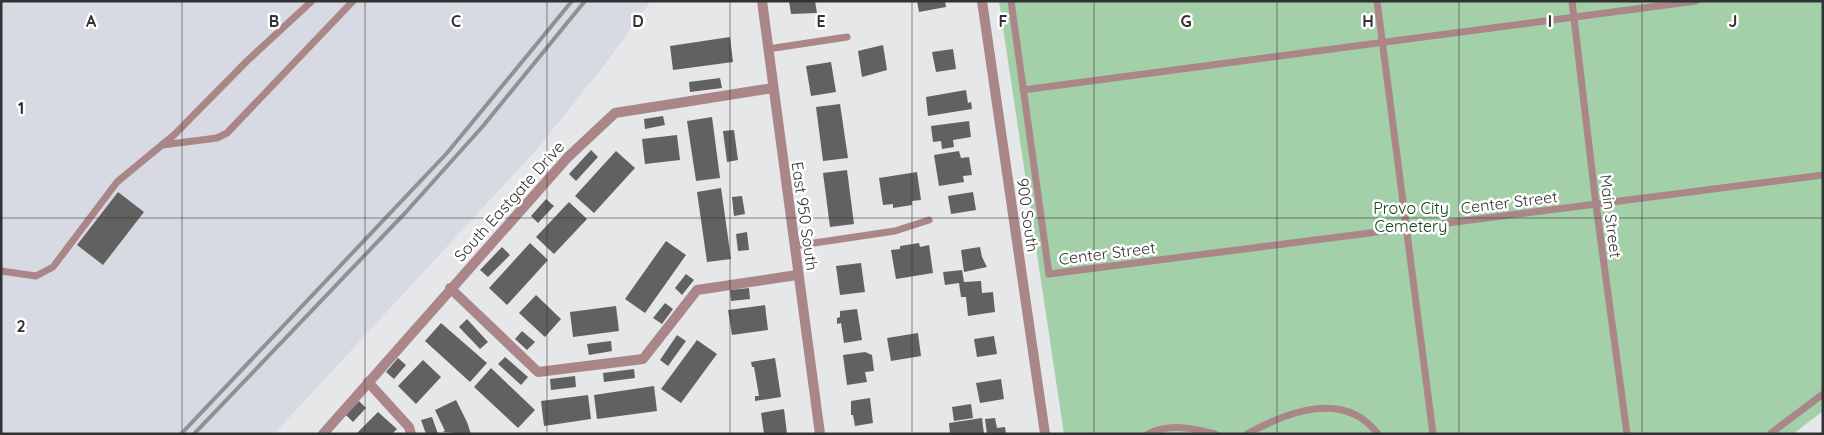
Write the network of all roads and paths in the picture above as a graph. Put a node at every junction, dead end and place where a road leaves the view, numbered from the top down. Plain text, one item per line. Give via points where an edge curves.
1 (312, 1) edge
2 (353, 1) edge
3 (762, 1) edge
4 (982, 1) edge
5 (1011, 1) edge
6 (1377, 1) edge
7 (1572, 1) edge
8 (1696, 1) edge
9 (1574, 16) junction
10 (847, 37) dead end
11 (1383, 42) junction
12 (768, 49) junction
13 (773, 88) junction
14 (1023, 90) junction
15 (162, 145) junction
16 (1823, 175) edge
17 (1596, 205) junction
18 (929, 220) dead end
19 (1407, 229) junction
20 (794, 246) junction
21 (1, 271) edge
22 (797, 275) junction
23 (450, 288) junction
24 (368, 382) junction
25 (1823, 394) edge
26 (323, 434) edge
27 (412, 434) edge
28 (820, 434) edge
29 (1045, 434) edge
30 (1148, 434) edge
31 (1215, 434) edge
32 (1247, 434) edge
33 (1378, 434) edge
34 (1433, 434) edge
35 (1627, 434) edge
36 (1770, 434) edge

1 - 15 lane
2 - 15 lane via 227,133 211,139
3 - 12 street, East 950 South
4 - 29 street, 900 South
5 - 14 lane
6 - 11 lane
7 - 9 lane, Main Street
8 - 9 lane
9 - 11 lane
9 - 17 lane, Main Street
10 - 12 lane
11 - 14 lane
11 - 19 lane
12 - 13 street, East 950 South
13 - 20 street, East 950 South
13 - 23 street, South Eastgate Drive via 615,113 568,157
14 - 19 lane, Center Street via 1049,274
15 - 21 lane via 117,182 54,267 36,276
16 - 17 lane, Center Street
17 - 19 lane, Center Street
17 - 35 lane, Main Street
18 - 20 lane via 895,231
19 - 34 lane
20 - 22 street, East 950 South
22 - 23 street via 697,290 643,359 538,372
22 - 28 street, East 950 South
23 - 24 street, South Eastgate Drive
24 - 26 street, South Eastgate Drive
24 - 27 street
25 - 36 lane
30 - 31 lane via 1172,427 1194,428
32 - 33 lane via 1295,411 1321,408 1348,412 1367,420

